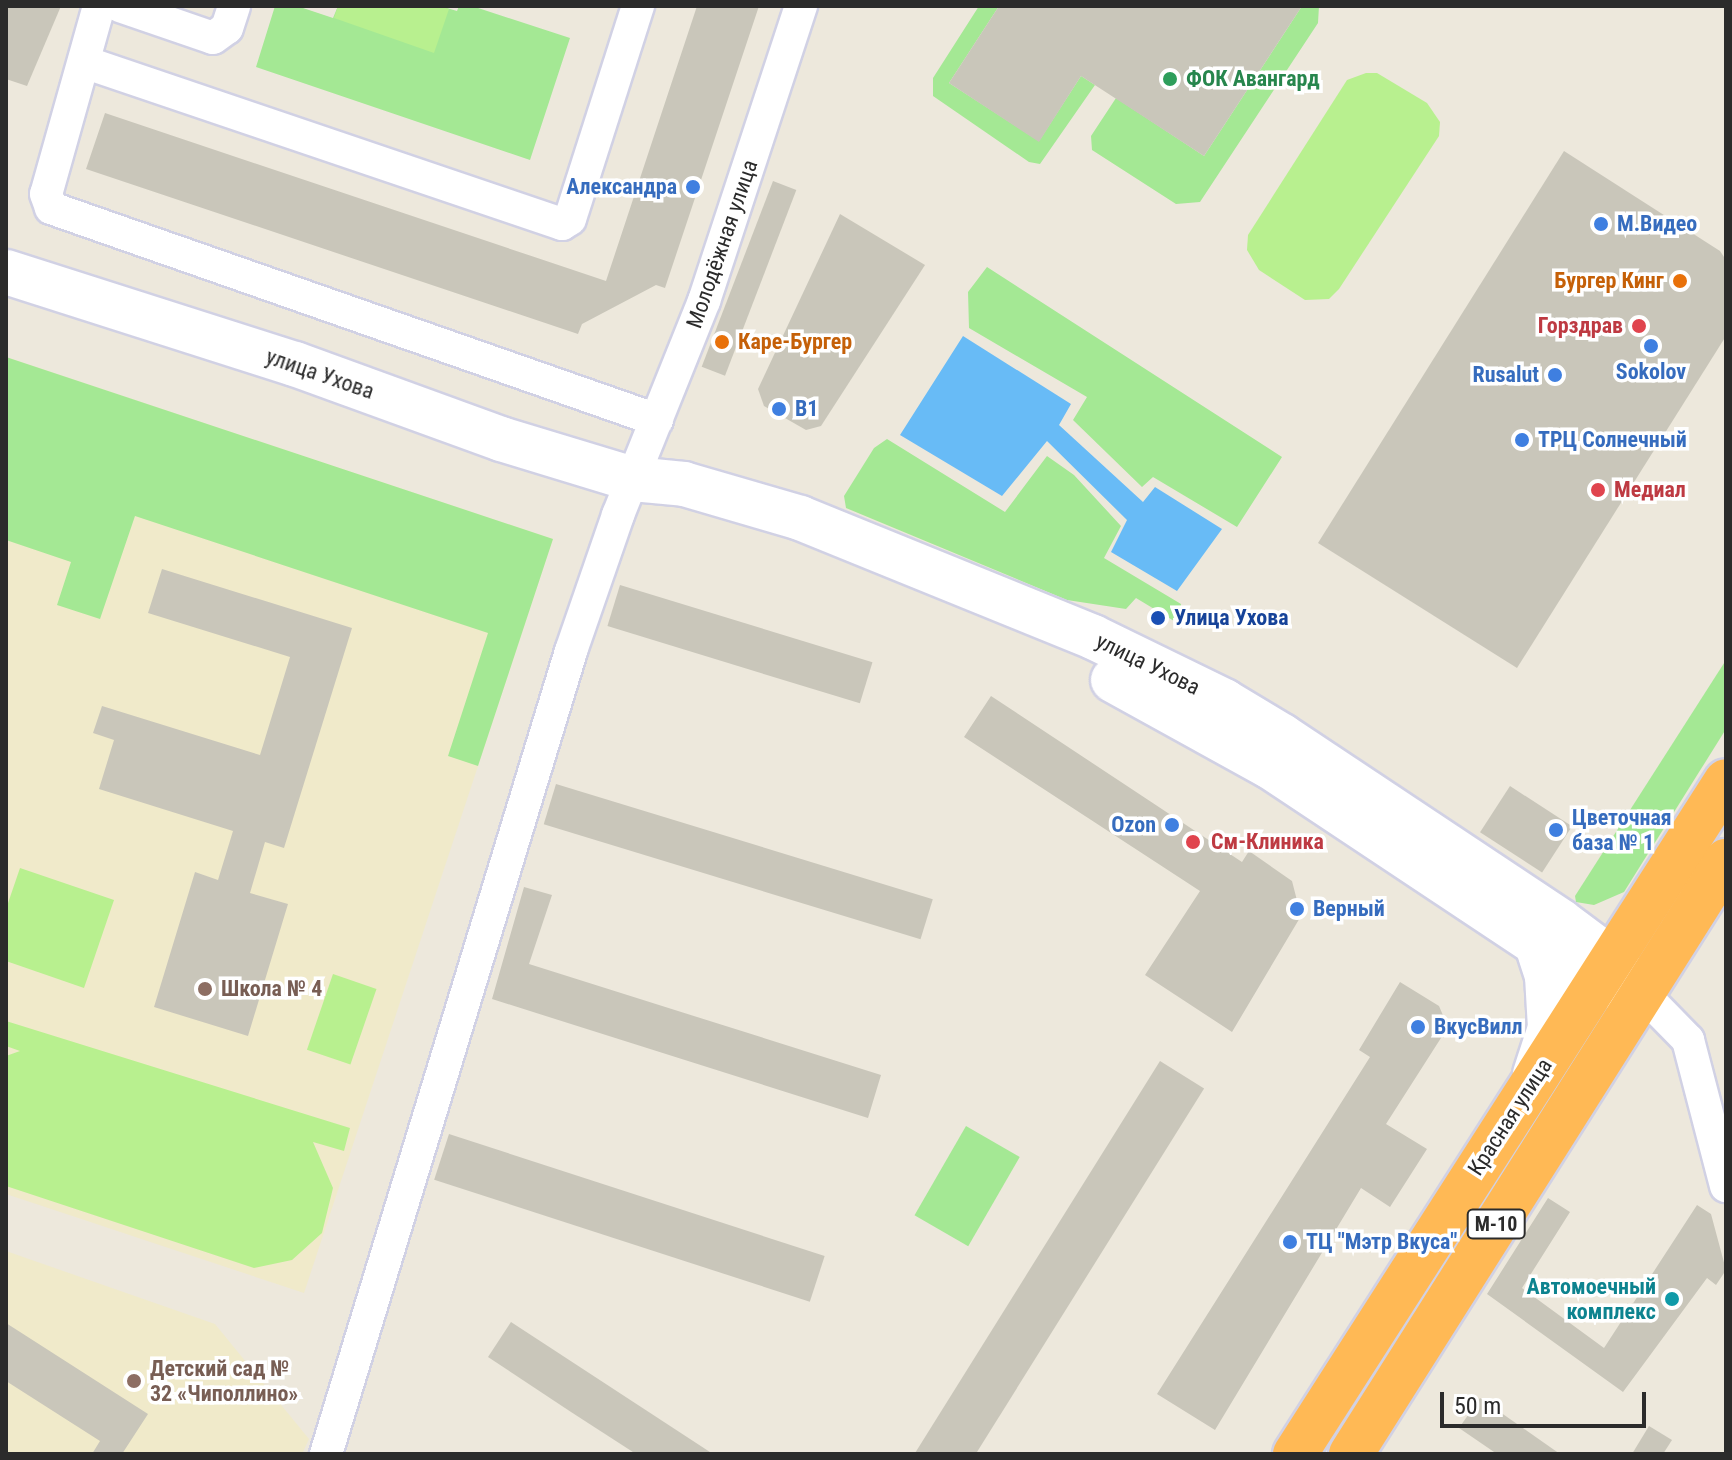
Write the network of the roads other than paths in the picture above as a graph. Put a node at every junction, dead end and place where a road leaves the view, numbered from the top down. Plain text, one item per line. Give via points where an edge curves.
1 (99, 6) edge
2 (120, 6) edge
3 (234, 6) edge
4 (638, 6) edge
5 (801, 6) edge
6 (84, 62) junction
7 (6, 272) edge
8 (657, 420) junction
9 (633, 479) junction
10 (1726, 781) edge
11 (1726, 861) edge
12 (1655, 891) junction
13 (1548, 933) junction
14 (1603, 971) junction
15 (1642, 993) junction
16 (1532, 1083) junction
17 (1726, 1186) edge
18 (326, 1454) edge
19 (1295, 1454) edge
20 (1351, 1454) edge

1 - 6 street
2 - 3 street via 213,38 227,28
4 - 6 street via 570,219 562,224
5 - 8 street, Молодёжная улица via 704,301
6 - 8 street via 46,194 58,213
7 - 9 street, улица Ухова
8 - 9 street, Молодёжная улица
9 - 13 street, улица Ухова via 684,484 800,518 1093,637 1235,708
9 - 18 street, Молодёжная улица via 506,850
10 - 12 highway, Красная улица / М-10
11 - 15 highway, Красная улица / М-10
12 - 13 street via 1605,919
12 - 14 highway, Красная улица / М-10
13 - 14 street, улица Ухова
13 - 16 street via 1550,1028
14 - 15 street, улица Ухова
14 - 16 highway, Красная улица / М-10
15 - 17 street via 1688,1040
15 - 20 highway, Красная улица / М-10
16 - 19 highway, Красная улица / М-10

